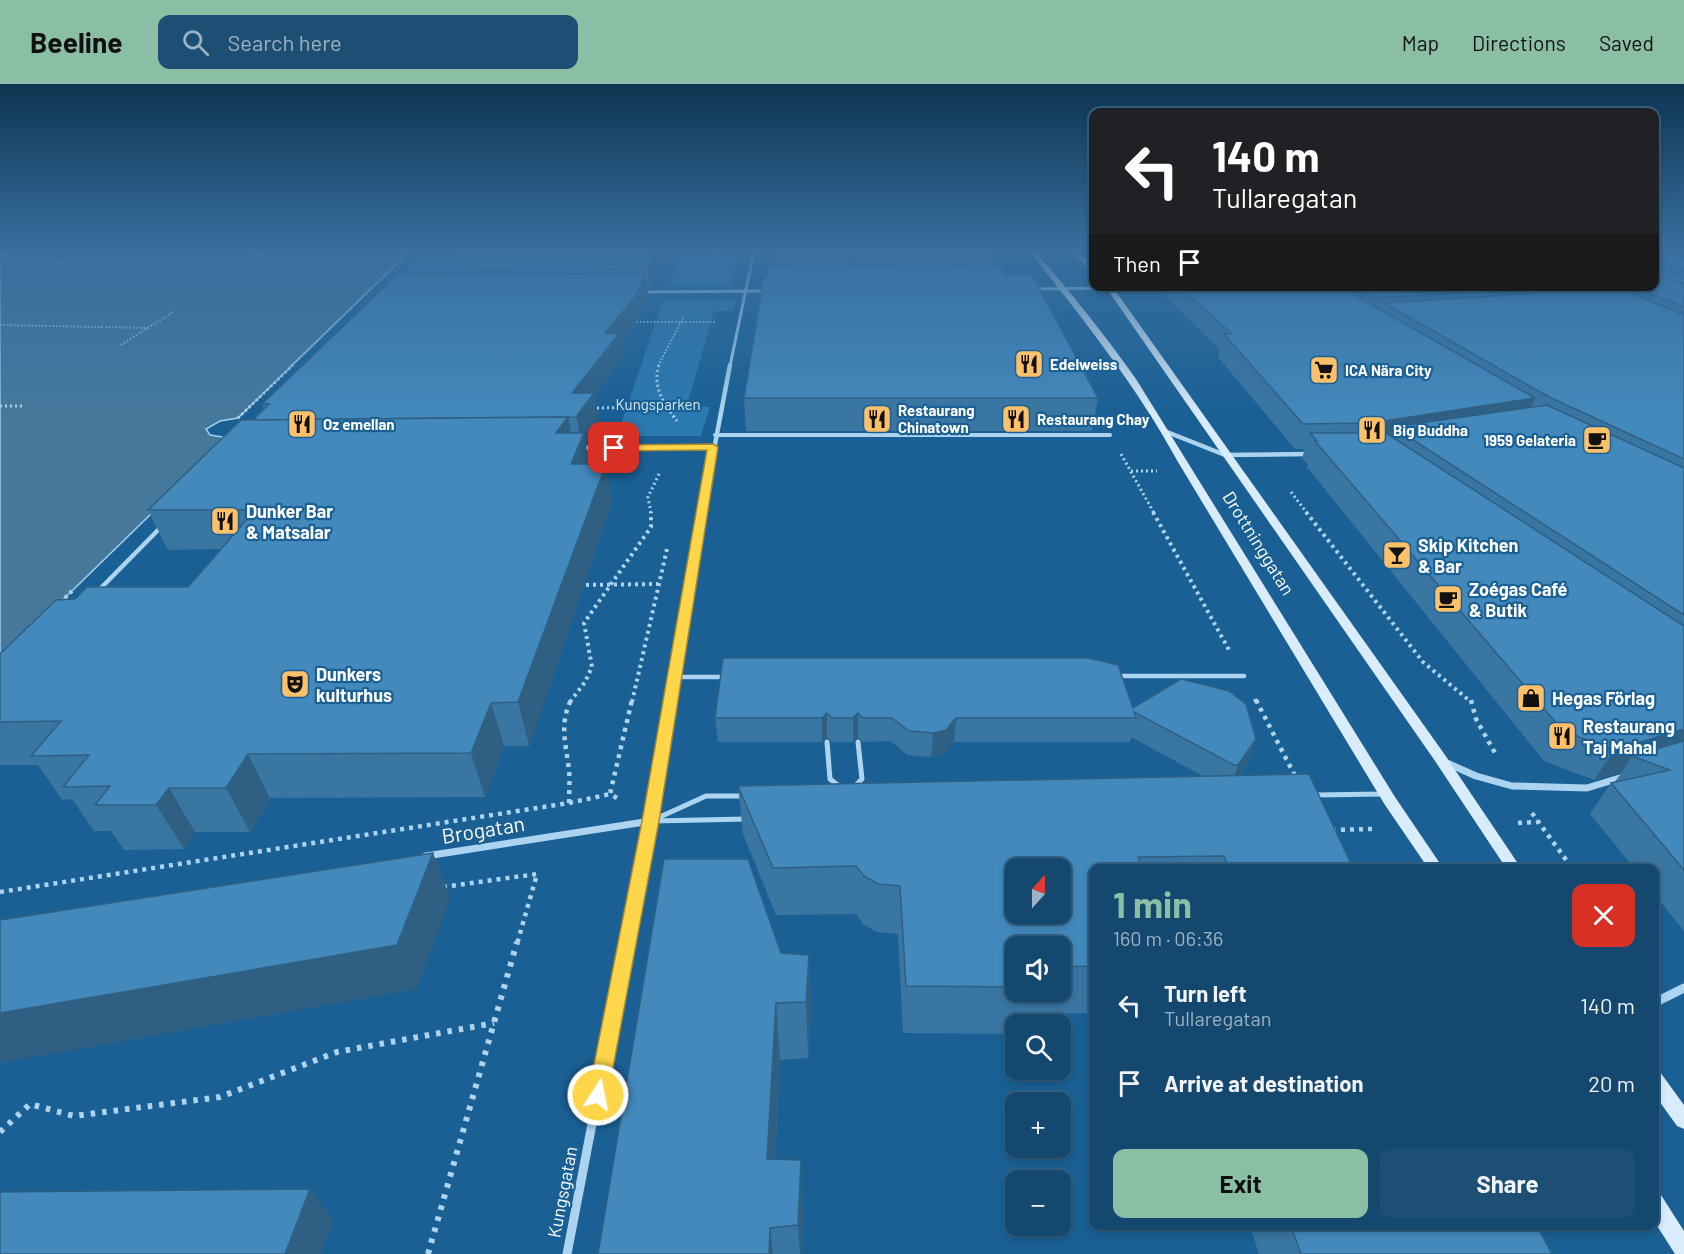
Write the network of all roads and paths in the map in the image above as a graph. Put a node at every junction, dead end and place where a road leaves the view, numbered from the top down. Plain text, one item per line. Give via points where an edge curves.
1 (354, 306) edge
2 (686, 306) edge
3 (744, 306) edge
4 (1079, 306) edge
5 (1122, 306) edge
6 (173, 312) dead end
7 (624, 322) edge
8 (681, 322) junction
9 (740, 322) junction
10 (0, 325) edge
11 (148, 328) junction
12 (121, 345) dead end
13 (0, 406) edge
14 (25, 406) dead end
15 (665, 407) junction
16 (687, 407) dead end
17 (583, 408) edge
18 (238, 418) dead end
19 (1167, 432) junction
20 (715, 435) junction
21 (1110, 435) joint
22 (684, 447) junction
23 (713, 447) junction
24 (576, 448) edge
25 (1321, 453) edge
26 (1225, 455) junction
27 (169, 519) edge
28 (668, 542) dead end
29 (658, 584) junction
30 (689, 584) junction
31 (569, 585) edge
32 (608, 585) junction
33 (96, 593) edge
34 (1113, 676) edge
35 (1244, 676) junction
36 (673, 677) junction
37 (732, 677) edge
38 (827, 742) dead end
39 (858, 742) dead end
40 (1440, 758) junction
41 (1630, 775) dead end
42 (843, 789) edge
43 (849, 793) junction
44 (610, 794) junction
45 (837, 794) edge
46 (861, 794) edge
47 (1387, 794) junction
48 (754, 795) edge
49 (1305, 795) joint
50 (569, 803) junction
51 (756, 818) edge
52 (651, 821) junction
53 (412, 858) edge
54 (1433, 864) edge
55 (1511, 864) edge
56 (432, 888) edge
57 (0, 892) edge
58 (1684, 988) edge
59 (1659, 1000) edge
60 (494, 1023) junction
61 (1659, 1085) edge
62 (1684, 1120) edge
63 (0, 1132) edge
64 (1659, 1210) edge
65 (1684, 1250) edge
66 (428, 1254) edge
67 (567, 1254) edge

1 - 18 path
2 - 8 path
3 - 9 street, Kungsgatan
4 - 19 main road, Drottninggatan
5 - 26 main road, Drottninggatan
6 - 11 path
7 - 8 path
8 - 9 path
8 - 15 path via 658,365 655,379
9 - 20 street, Kungsgatan
10 - 11 path
11 - 12 path
13 - 14 path
15 - 16 path
15 - 17 path
15 - 22 path via 687,436
19 - 26 street
19 - 47 main road, Drottninggatan
20 - 21 street
20 - 23 street, Kungsgatan
21 - 35 path
22 - 23 street
22 - 24 street
22 - 32 path via 670,455 648,497 651,527
23 - 30 street, Kungsgatan
25 - 26 street
26 - 40 main road, Drottninggatan
27 - 33 street
28 - 29 path
29 - 30 path
29 - 32 path
29 - 44 path
30 - 36 street, Kungsgatan
31 - 32 path
32 - 50 path via 584,623 592,667 565,712
34 - 35 street
35 - 49 path
36 - 37 street
36 - 52 street, Kungsgatan
38 - 42 lane via 830,780
39 - 43 lane via 862,779
40 - 41 street via 1456,769 1512,786 1587,788
40 - 55 main road, Drottninggatan
43 - 45 lane
43 - 46 lane
44 - 50 path
44 - 52 path
47 - 49 lane
47 - 54 main road, Drottninggatan
48 - 52 lane via 706,796
50 - 57 path
51 - 52 lane
52 - 53 street, Brogatan
52 - 67 street, Kungsgatan
56 - 60 path via 537,874
58 - 59 street
60 - 63 path via 337,1052 220,1097 74,1116 30,1104
60 - 66 path
61 - 62 main road
64 - 65 main road

